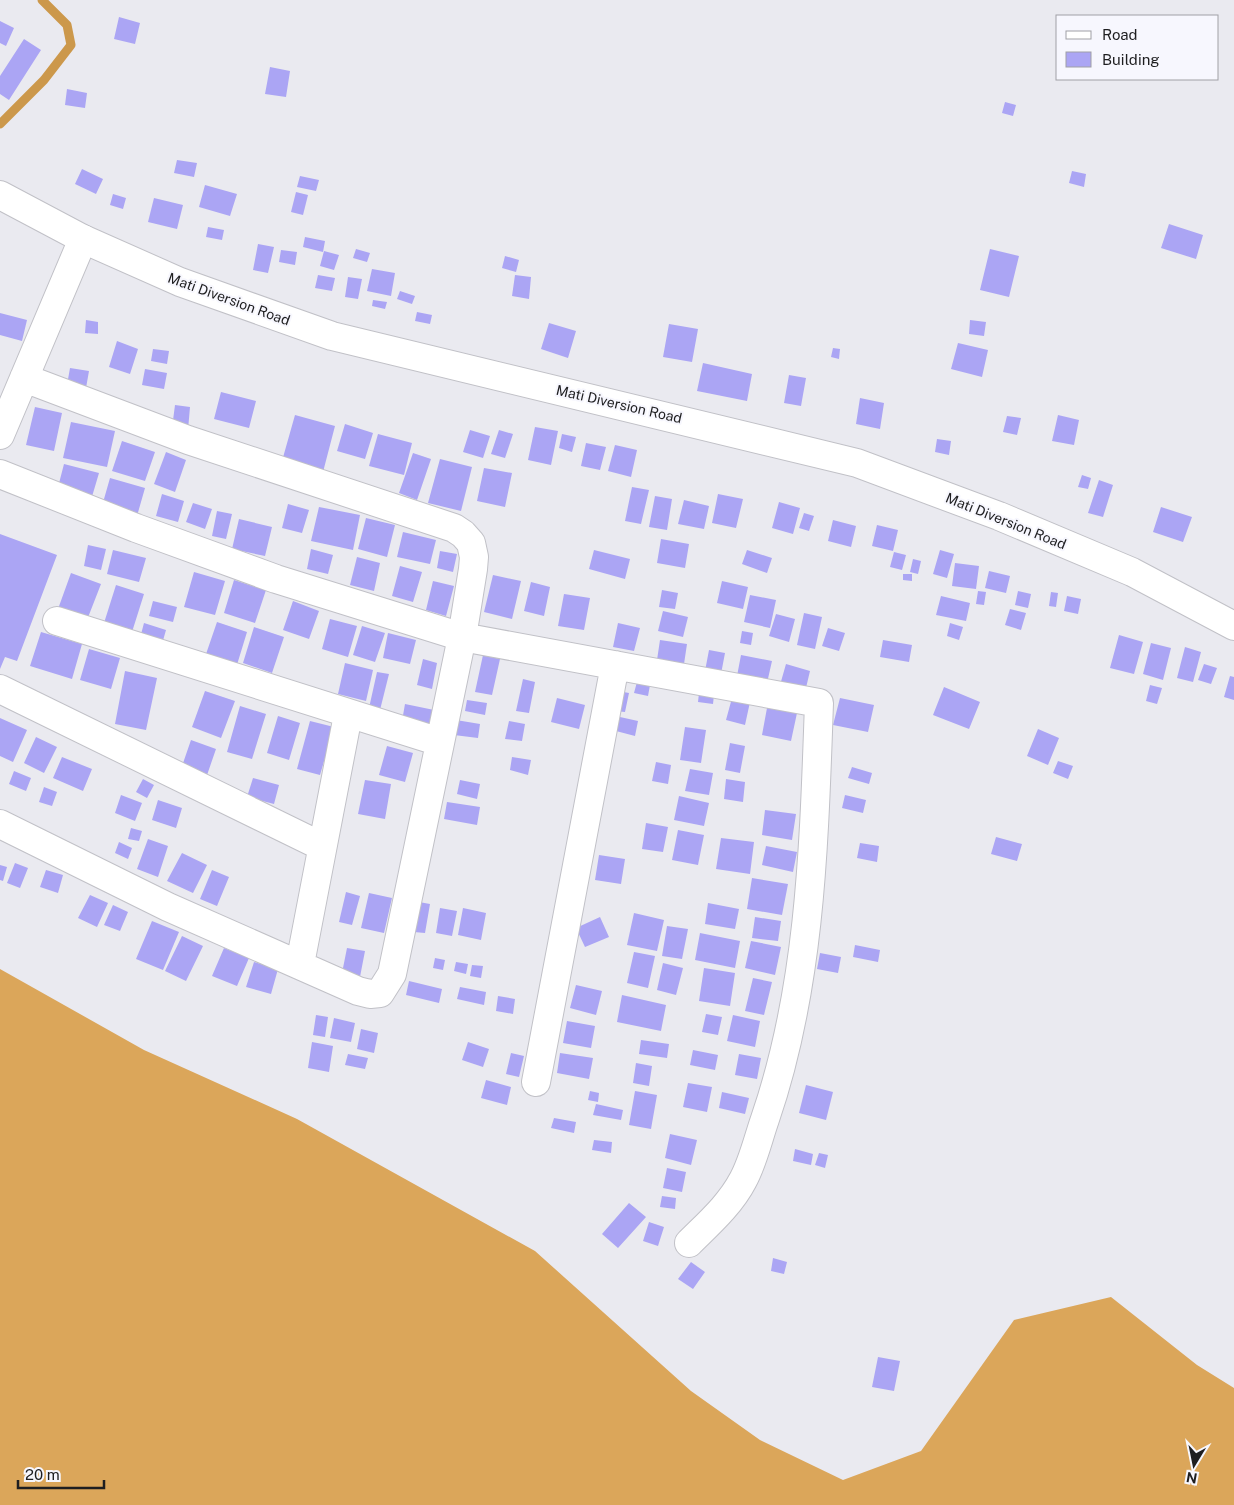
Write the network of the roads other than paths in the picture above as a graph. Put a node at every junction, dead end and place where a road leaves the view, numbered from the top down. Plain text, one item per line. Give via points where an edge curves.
1 (0, 195) edge
2 (83, 239) junction
3 (24, 378) junction
4 (0, 435) edge
5 (0, 474) edge
6 (57, 620) dead end
7 (1234, 626) edge
8 (462, 637) junction
9 (614, 665) junction
10 (0, 689) edge
11 (348, 715) junction
12 (440, 742) junction
13 (0, 824) edge
14 (321, 846) junction
15 (300, 964) junction
16 (536, 1082) dead end
17 (689, 1244) dead end

1 - 2 main road, Mati Diversion Road
2 - 3 main road
2 - 7 main road, Mati Diversion Road via 180,282 332,336 857,462 999,516 1132,572
3 - 4 main road
3 - 8 main road via 188,440 454,528 471,543 474,557
5 - 8 main road via 276,579
6 - 11 main road
8 - 9 main road
8 - 12 main road
9 - 16 main road
9 - 17 main road via 819,703 812,871 795,1010 776,1087 744,1180 721,1211
10 - 14 main road
11 - 12 main road
11 - 14 main road
12 - 15 main road via 388,982 380,992 370,994
13 - 15 main road via 168,907
14 - 15 main road

